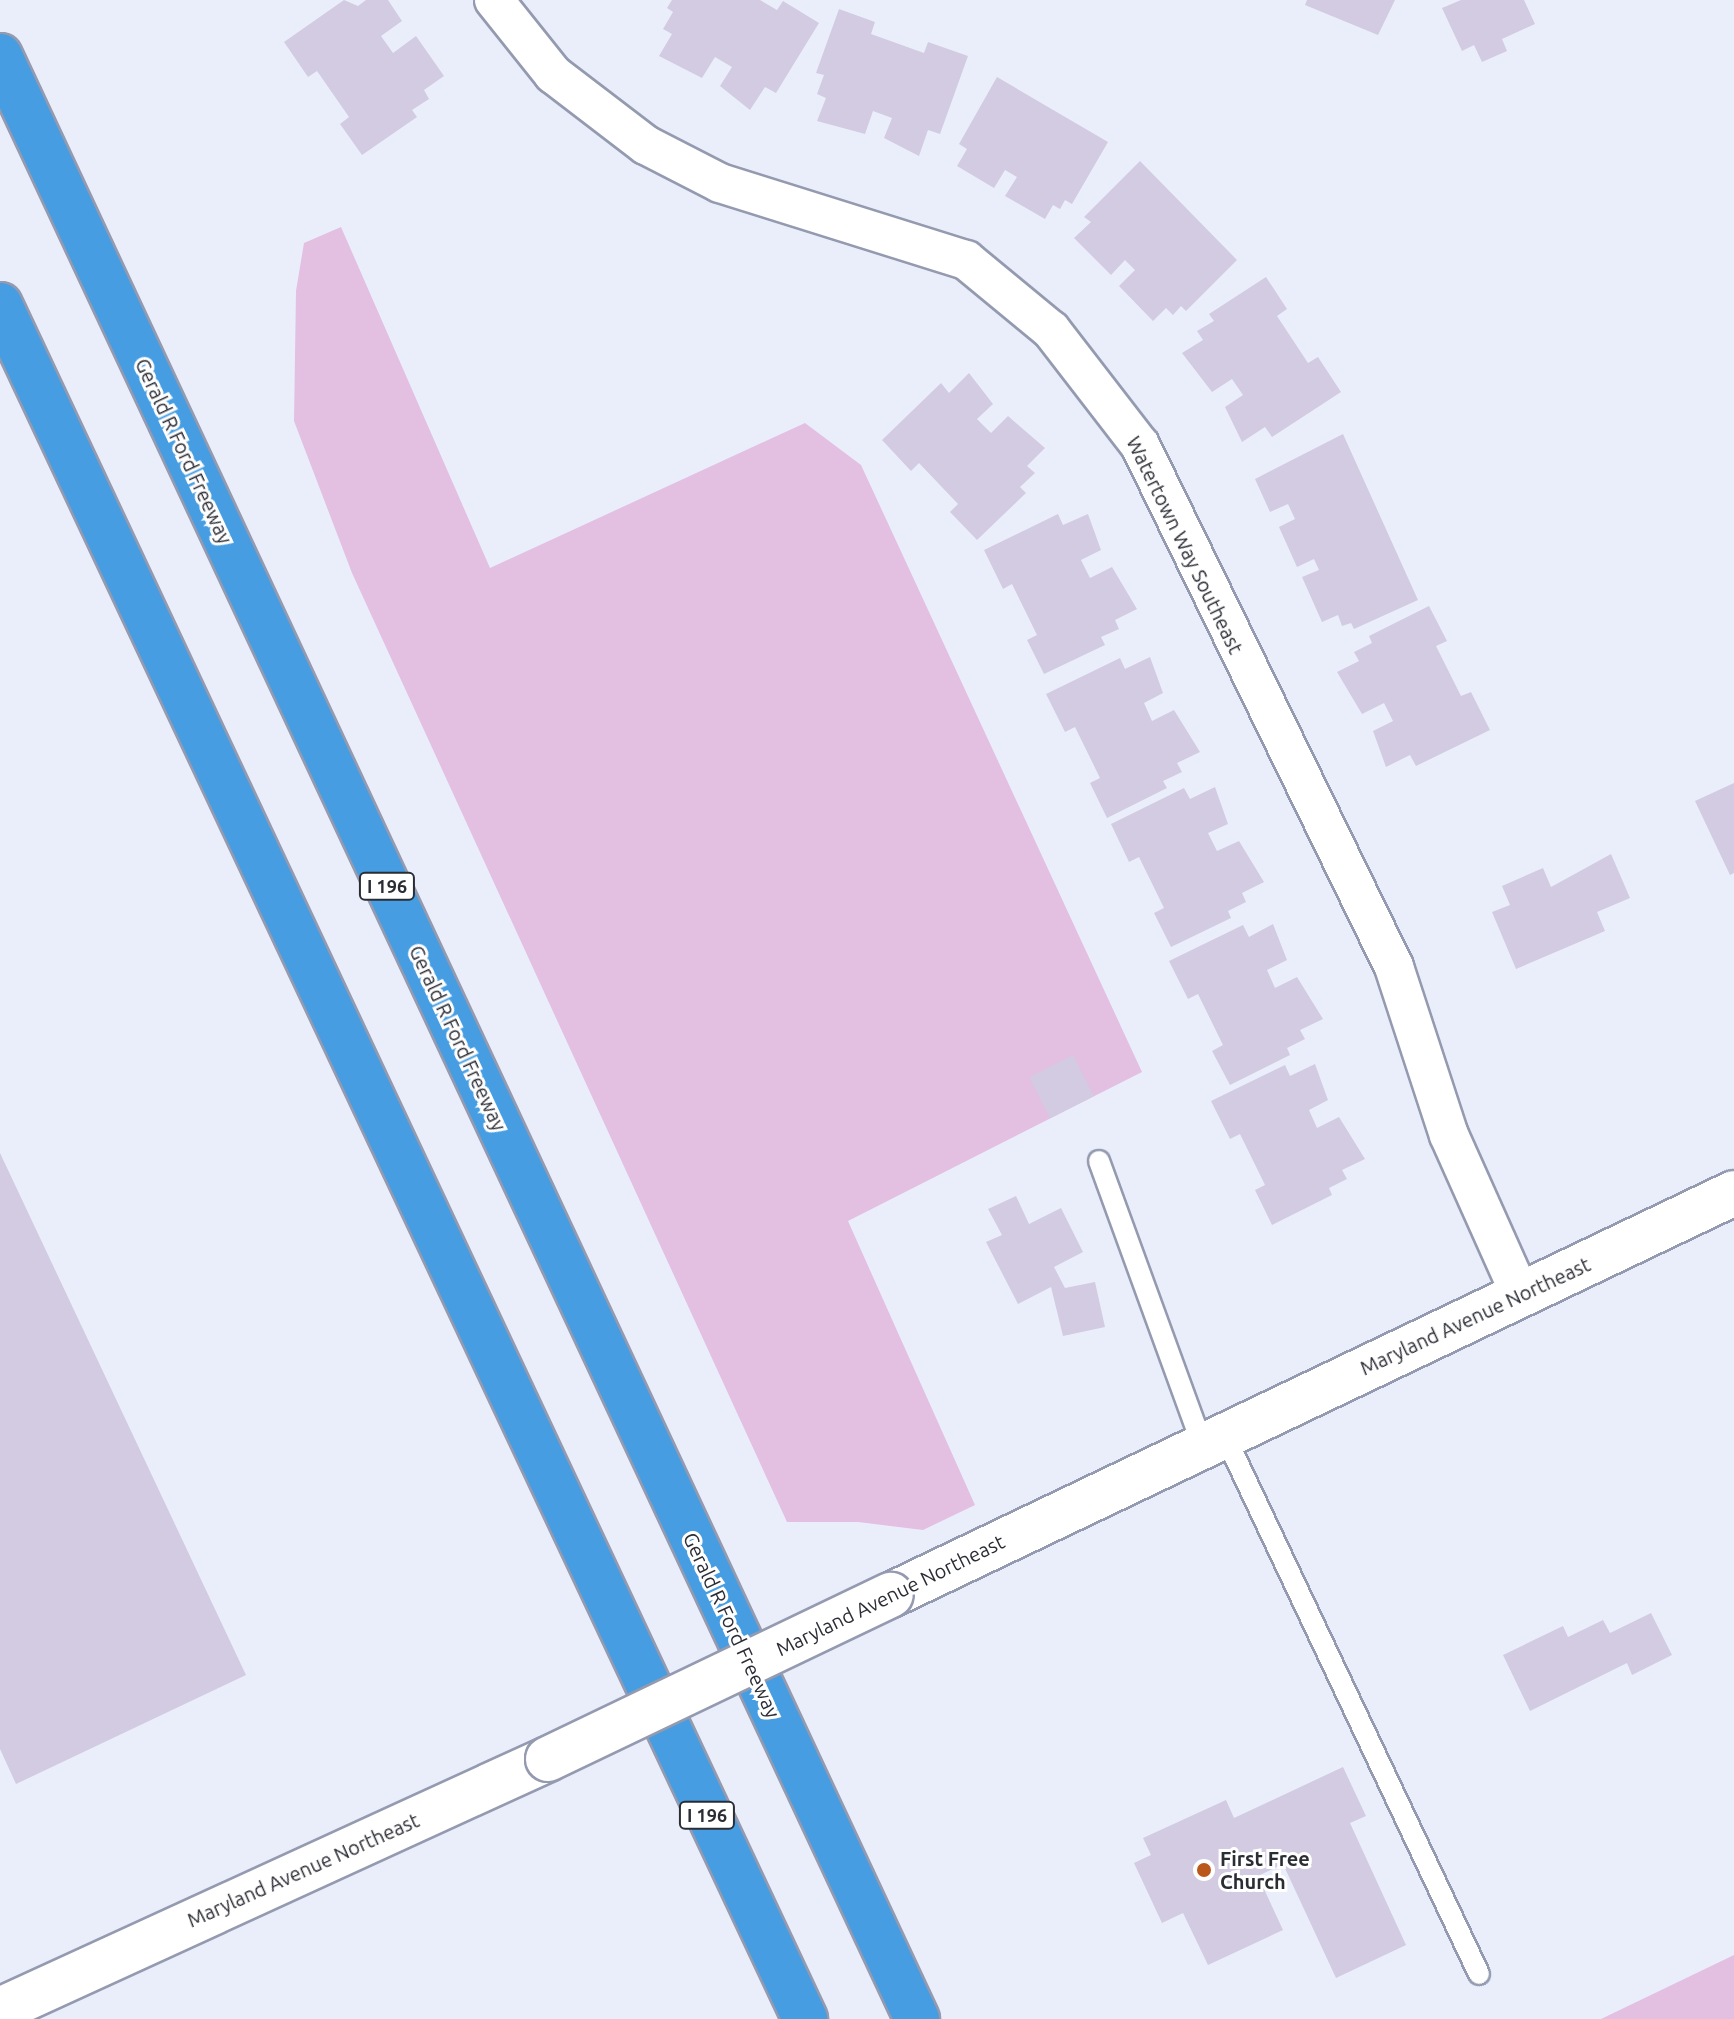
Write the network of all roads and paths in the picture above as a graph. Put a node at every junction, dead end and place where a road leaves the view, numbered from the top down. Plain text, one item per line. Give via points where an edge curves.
1 (494, 0) edge
2 (0, 56) edge
3 (0, 305) edge
4 (1099, 1161) dead end
5 (1734, 1193) edge
6 (1520, 1294) junction
7 (1213, 1439) junction
8 (610, 1612) junction
9 (1479, 1974) dead end
10 (0, 2010) edge
11 (784, 2019) edge
12 (805, 2019) edge
13 (917, 2019) edge

1 - 6 street, Watertown Way Southeast via 553,74 646,145 720,183 966,260 1051,330 1140,445 1394,967 1449,1135
2 - 13 highway, Gerald R Ford Freeway / I 196
3 - 8 highway, I 196
4 - 7 lane
5 - 6 street, Maryland Avenue Northeast
6 - 7 street, Maryland Avenue Northeast
7 - 9 lane
7 - 10 street, Maryland Avenue Northeast, bridge via 548,1759
8 - 11 highway
8 - 12 highway, I 196

